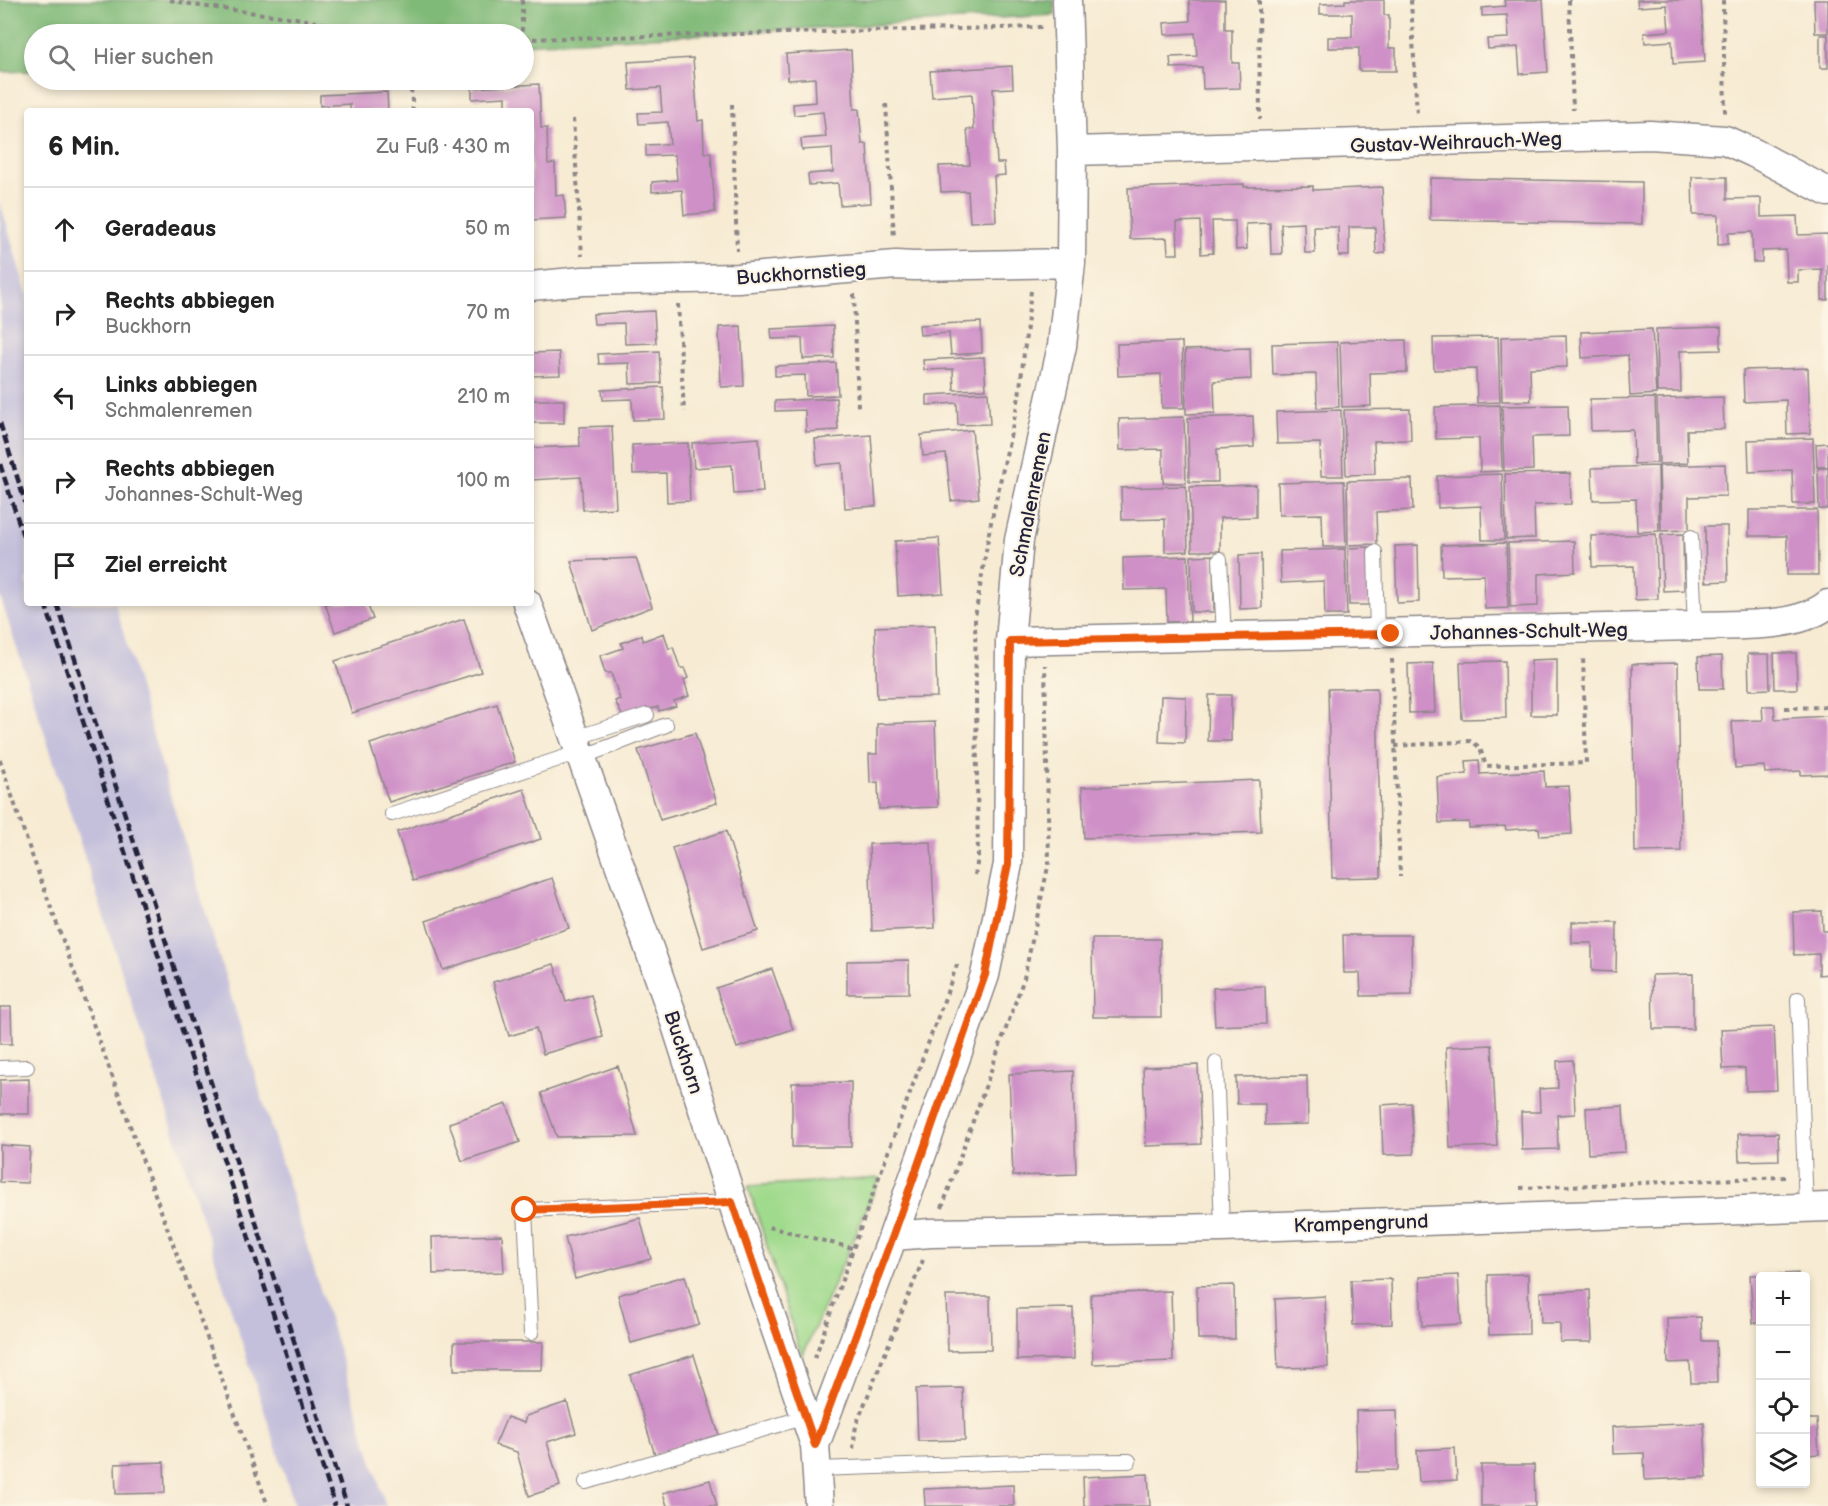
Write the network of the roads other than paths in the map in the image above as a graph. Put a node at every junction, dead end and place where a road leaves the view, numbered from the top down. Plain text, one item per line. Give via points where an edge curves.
1 (1068, 13) edge
2 (1072, 151) junction
3 (1828, 192) edge
4 (1071, 263) junction
5 (534, 286) edge
6 (1691, 537) dead end
7 (1375, 552) dead end
8 (1221, 559) dead end
9 (1828, 604) edge
10 (528, 606) edge
11 (1695, 626) junction
12 (1384, 634) junction
13 (1224, 637) junction
14 (1010, 641) junction
15 (647, 715) dead end
16 (666, 725) dead end
17 (579, 749) junction
18 (392, 814) dead end
19 (1798, 999) dead end
20 (1215, 1063) dead end
21 (27, 1067) dead end
22 (0, 1068) edge
23 (1817, 1207) edge
24 (735, 1210) junction
25 (1222, 1228) junction
26 (893, 1236) junction
27 (531, 1332) dead end
28 (803, 1409) junction
29 (816, 1457) junction
30 (1129, 1461) dead end
31 (586, 1482) dead end
32 (819, 1506) edge

1 - 2 street, Schmalenremen
2 - 3 street, Gustav-Weihrauch-Weg via 1650,135 1725,140
2 - 4 street, Schmalenremen
4 - 5 street, Buckhornstieg via 896,265 738,278
4 - 14 street, Schmalenremen via 1062,346 1019,540
6 - 11 lane
7 - 12 lane
8 - 13 lane
9 - 11 street, Johannes-Schult-Weg via 1792,622
10 - 17 street, Buckhorn
11 - 12 street, Johannes-Schult-Weg
12 - 13 street, Johannes-Schult-Weg
13 - 14 street, Johannes-Schult-Weg
14 - 26 street, Schmalenremen via 1008,864 985,975
15 - 17 lane
16 - 17 lane
17 - 18 lane
17 - 24 street, Buckhorn via 675,1022
19 - 23 lane
20 - 25 lane
21 - 22 lane
23 - 25 street, Krampengrund
24 - 27 lane via 525,1210
24 - 28 street, Buckhorn
25 - 26 street, Krampengrund
26 - 29 street, Schmalenremen
28 - 29 street, Buckhorn
28 - 31 lane
29 - 30 lane
29 - 32 street, Buckhorn

